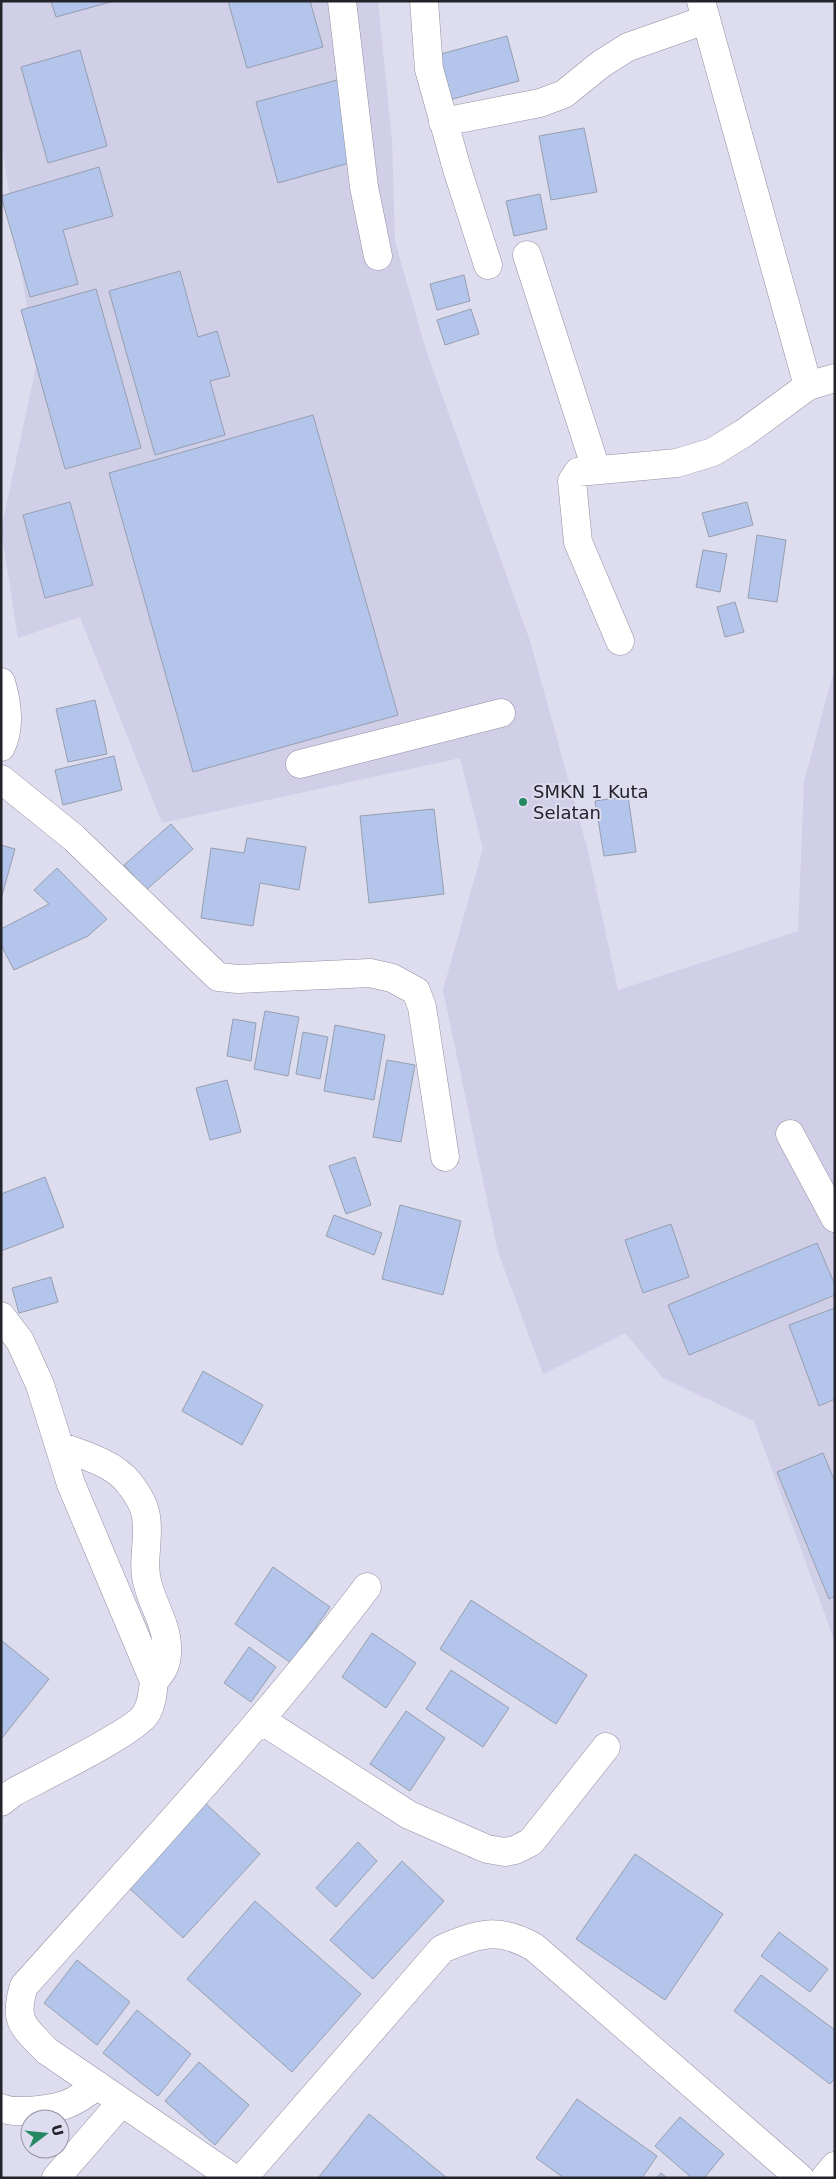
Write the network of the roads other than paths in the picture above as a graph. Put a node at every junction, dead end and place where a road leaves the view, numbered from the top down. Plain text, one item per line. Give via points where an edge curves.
1 (342, 1) edge
2 (424, 1) edge
3 (703, 11) edge
4 (443, 122) junction
5 (528, 255) dead end
6 (378, 256) dead end
7 (488, 265) dead end
8 (835, 378) edge
9 (808, 386) junction
10 (596, 469) junction
11 (620, 642) dead end
12 (1, 682) edge
13 (501, 713) dead end
14 (1, 747) edge
15 (300, 764) dead end
16 (1, 779) edge
17 (790, 1134) dead end
18 (445, 1157) dead end
19 (835, 1218) edge
20 (1, 1316) edge
21 (59, 1446) junction
22 (367, 1587) dead end
23 (154, 1681) junction
24 (261, 1720) junction
25 (606, 1747) dead end
26 (1, 1802) edge
27 (97, 2085) junction
28 (121, 2103) junction
29 (1, 2108) edge
30 (835, 2166) edge
31 (56, 2178) edge
32 (233, 2178) edge
33 (243, 2178) edge
34 (800, 2178) edge
35 (825, 2178) edge

1 - 6 street via 364,187
2 - 4 street via 429,69
3 - 4 street via 628,47 564,94 540,103
3 - 9 street
4 - 7 street
5 - 10 street
8 - 9 street
9 - 10 street via 713,452 677,463
10 - 11 street via 578,472 572,481 578,542
12 - 14 street via 7,720
13 - 15 street
16 - 18 street via 74,838 218,977 238,980 370,973 392,978 416,991 422,1007
17 - 19 street
20 - 21 street via 20,1341 40,1385
21 - 23 street via 71,1484
21 - 23 street via 96,1460 114,1471 128,1481 143,1506 146,1518 144,1566 167,1644 164,1669
22 - 24 street
23 - 26 street via 153,1696 145,1716 124,1732
24 - 25 street via 409,1815 487,1849 504,1852 531,1842
24 - 27 street via 24,1986 18,2005 23,2027 47,2051
27 - 28 street
27 - 29 street via 80,2100 57,2109 9,2111
28 - 31 street
28 - 32 street
30 - 35 street
33 - 34 street via 442,1949 470,1937 493,1933 515,1936 534,1947

